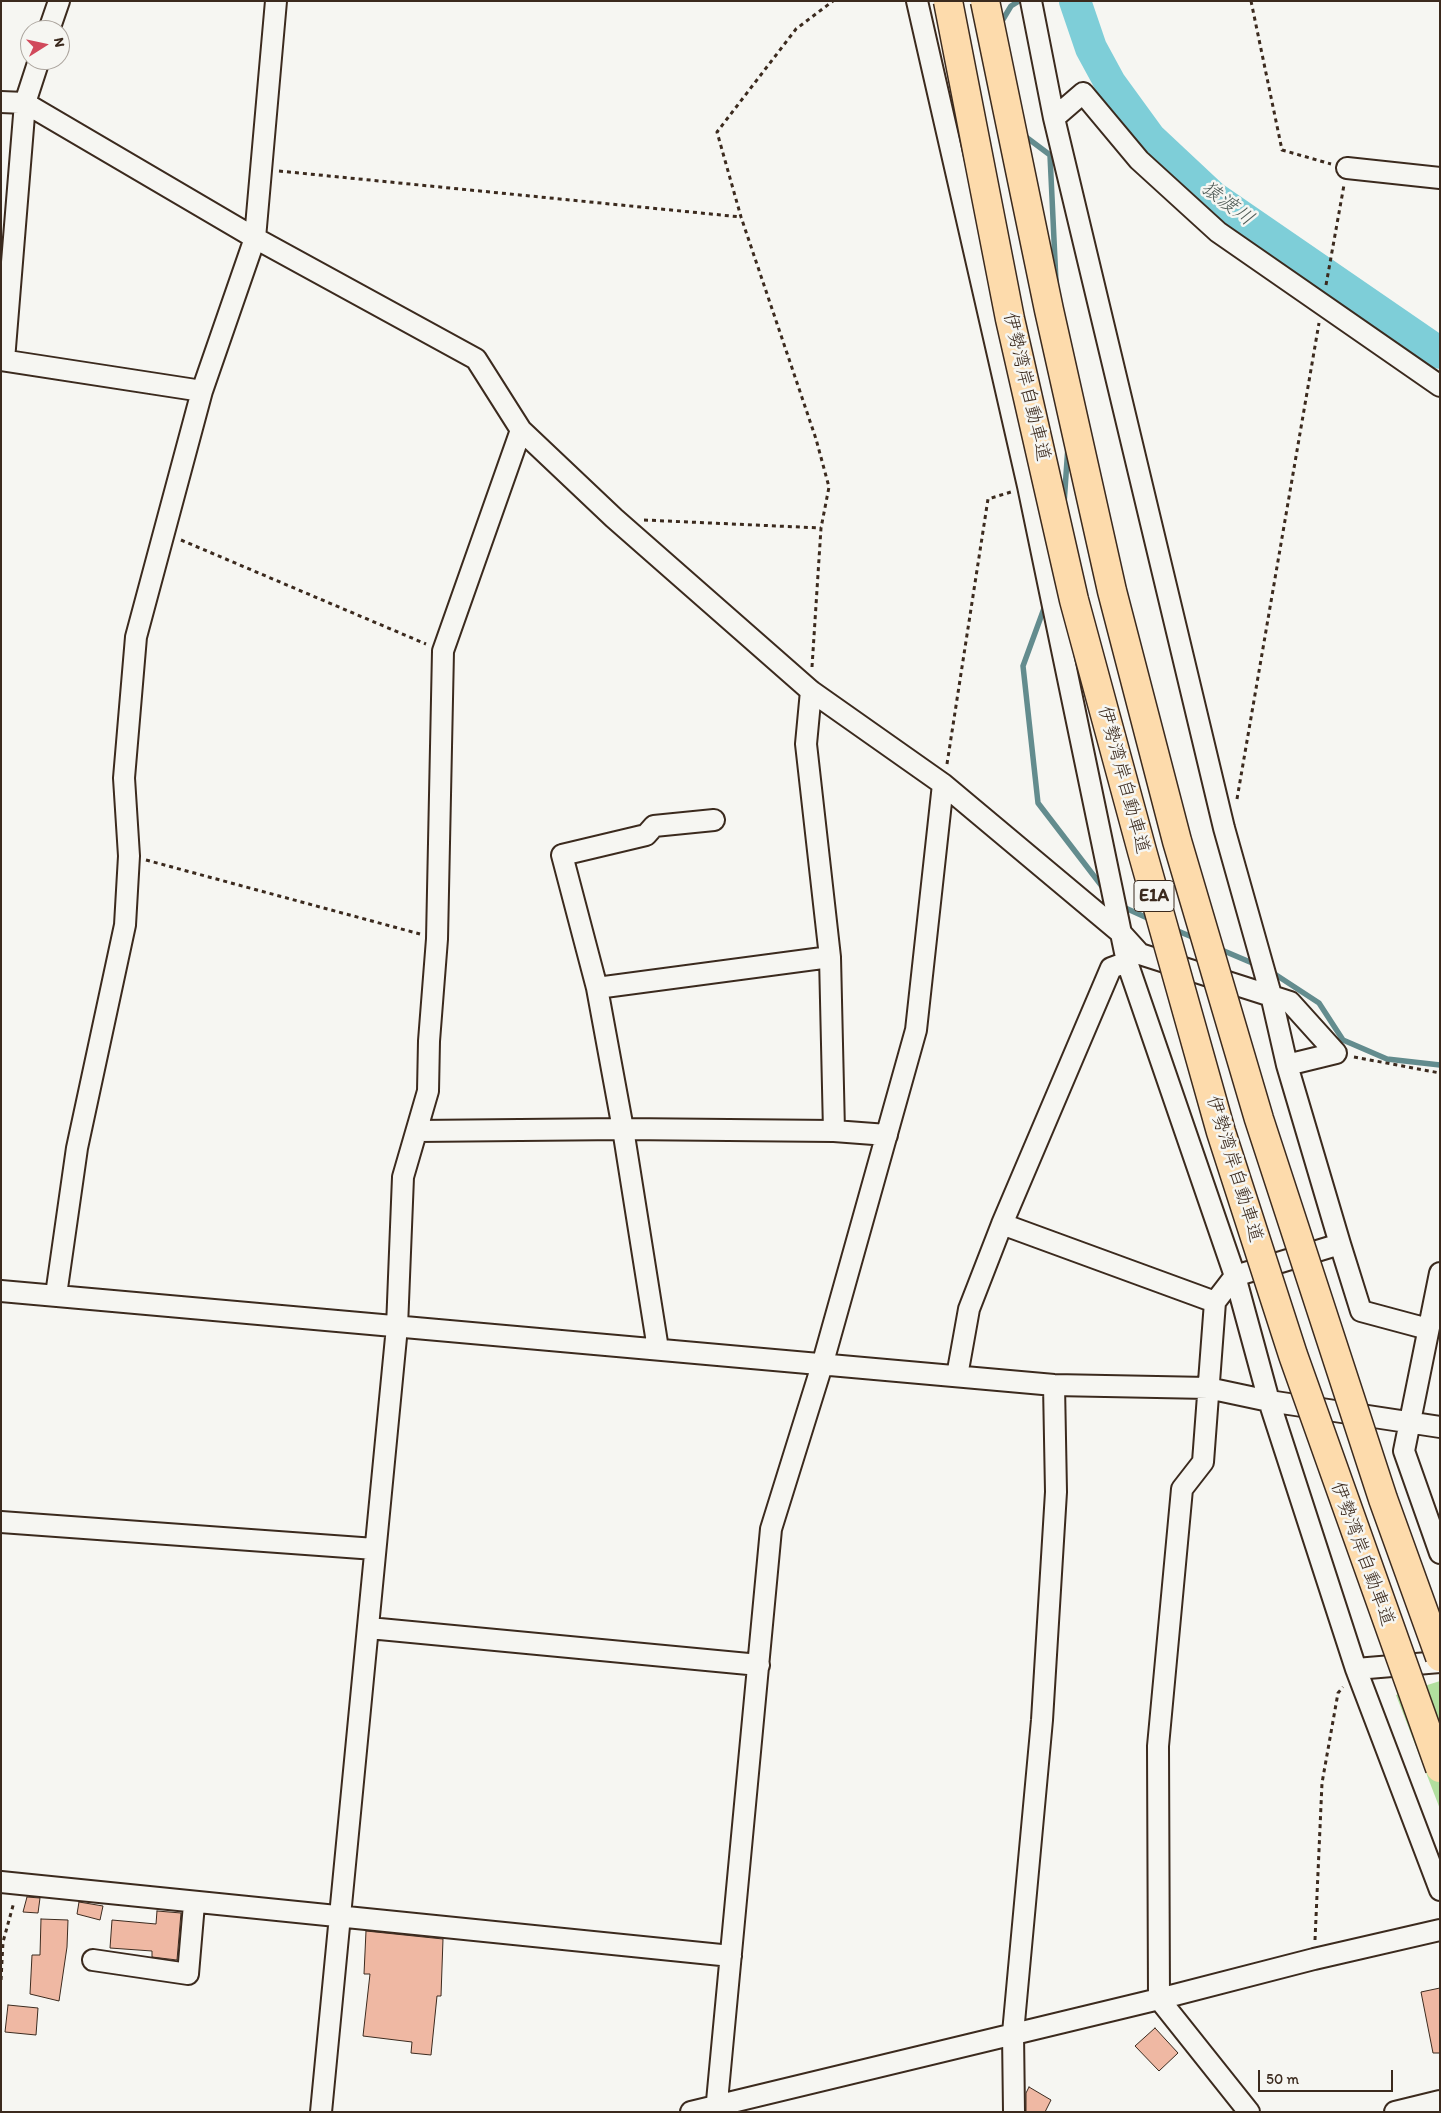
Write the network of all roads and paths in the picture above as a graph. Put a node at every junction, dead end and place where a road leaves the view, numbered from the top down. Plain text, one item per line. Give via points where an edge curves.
1 (59, 1) edge
2 (276, 1) edge
3 (833, 1) edge
4 (917, 1) edge
5 (948, 1) edge
6 (985, 1) edge
7 (1030, 1) edge
8 (1251, 1) edge
9 (52, 20) edge
10 (36, 70) edge
11 (1, 102) edge
12 (25, 103) junction
13 (1054, 118) junction
14 (1347, 168) junction
15 (261, 169) junction
16 (1440, 178) edge
17 (741, 217) junction
18 (255, 238) junction
19 (1323, 299) junction
20 (3, 360) edge
21 (1440, 386) edge
22 (202, 391) junction
23 (521, 430) junction
24 (1028, 486) junction
25 (614, 518) junction
26 (821, 528) junction
27 (166, 534) junction
28 (442, 651) junction
29 (811, 691) junction
30 (943, 784) junction
31 (1237, 800) dead end
32 (714, 820) dead end
33 (129, 856) junction
34 (1121, 933) junction
35 (437, 939) junction
36 (830, 957) junction
37 (1127, 962) junction
38 (597, 988) junction
39 (1270, 994) junction
40 (1336, 1053) junction
41 (1287, 1065) junction
42 (1440, 1073) edge
43 (623, 1129) junction
44 (417, 1131) junction
45 (834, 1131) junction
46 (887, 1135) junction
47 (1002, 1224) junction
48 (1340, 1244) junction
49 (1440, 1273) edge
50 (1235, 1276) junction
51 (1, 1291) edge
52 (56, 1295) junction
53 (1215, 1302) junction
54 (397, 1326) junction
55 (1428, 1329) junction
56 (658, 1349) junction
57 (823, 1362) junction
58 (957, 1376) junction
59 (1054, 1385) junction
60 (1208, 1388) junction
61 (1269, 1401) junction
62 (1409, 1422) junction
63 (1440, 1427) edge
64 (1, 1522) edge
65 (375, 1549) junction
66 (1440, 1553) edge
67 (369, 1628) junction
68 (1440, 1657) edge
69 (1440, 1662) edge
70 (760, 1665) junction
71 (1356, 1669) junction
72 (1440, 1768) edge
73 (10, 1884) edge
74 (1440, 1890) edge
75 (194, 1904) junction
76 (340, 1917) junction
77 (1440, 1930) edge
78 (731, 1956) junction
79 (1314, 1958) junction
80 (93, 1960) dead end
81 (1, 1980) edge
82 (1159, 1999) junction
83 (1013, 2033) junction
84 (1440, 2100) edge
85 (716, 2109) edge
86 (321, 2112) edge
87 (690, 2112) edge
88 (1014, 2112) edge
89 (1249, 2112) edge
90 (1395, 2112) edge

1 - 9 street
2 - 15 street
3 - 17 path via 796,29 717,132
4 - 24 street
5 - 72 highway, 伊勢湾岸自動車道 / E1A, bridge via 1010,319 1072,590 1142,851 1221,1132 1292,1355
6 - 68 highway, 伊勢湾岸自動車道 / E1A, bridge via 1112,591 1177,841 1259,1119 1380,1489
7 - 13 street
8 - 14 path via 1282,150
10 - 12 street
11 - 12 street
12 - 18 street
12 - 20 street
13 - 19 street via 1083,93 1138,160 1218,232
13 - 39 street via 1224,828
14 - 16 street
14 - 19 path
15 - 17 path
15 - 18 street
17 - 26 path via 816,438 829,487
18 - 22 street
18 - 23 street via 476,359
19 - 21 street
19 - 31 path
20 - 22 street
22 - 27 street
23 - 25 street
23 - 28 street
24 - 30 path via 988,499
24 - 34 street
25 - 26 path
25 - 29 street
26 - 29 path
27 - 28 path
27 - 33 street via 136,637 124,778
28 - 35 street
29 - 30 street
29 - 36 street via 806,744
30 - 34 street
30 - 46 street via 916,1030
32 - 38 street via 654,826 646,835 562,855
33 - 35 path
33 - 52 street via 125,924 77,1148
34 - 37 street
34 - 39 street via 1140,954
35 - 44 street via 428,1091
36 - 38 street
36 - 45 street
37 - 47 street via 1111,968
37 - 50 street
38 - 43 street
39 - 40 street via 1290,1002
39 - 41 street
40 - 41 street
40 - 42 path
41 - 48 street
43 - 44 street
43 - 45 street
43 - 56 street
44 - 54 street via 403,1177
45 - 46 street
46 - 57 street
47 - 53 street
47 - 58 street via 969,1309
48 - 50 street
48 - 55 street via 1361,1311
49 - 55 street
50 - 53 street
50 - 61 street
51 - 52 street
52 - 54 street
53 - 60 street
54 - 56 street
54 - 65 street
55 - 62 street
56 - 57 street
57 - 58 street
57 - 70 street via 771,1529
58 - 59 street
59 - 60 street
59 - 83 street via 1056,1492 1042,1720
60 - 61 street
60 - 82 street via 1203,1462 1182,1489 1158,1746
61 - 62 street
61 - 71 street
62 - 63 street
62 - 66 street via 1404,1451
64 - 65 street
65 - 67 street
67 - 70 street
67 - 76 street
69 - 71 street
70 - 78 street
71 - 74 street
71 - 79 path via 1338,1693 1322,1784
73 - 75 street
73 - 81 path
75 - 76 street
75 - 80 street via 188,1974
76 - 78 street
76 - 86 street
77 - 79 street
78 - 85 street
79 - 82 street
82 - 83 street
82 - 89 street
83 - 85 street
83 - 88 street
84 - 90 street
85 - 87 street

